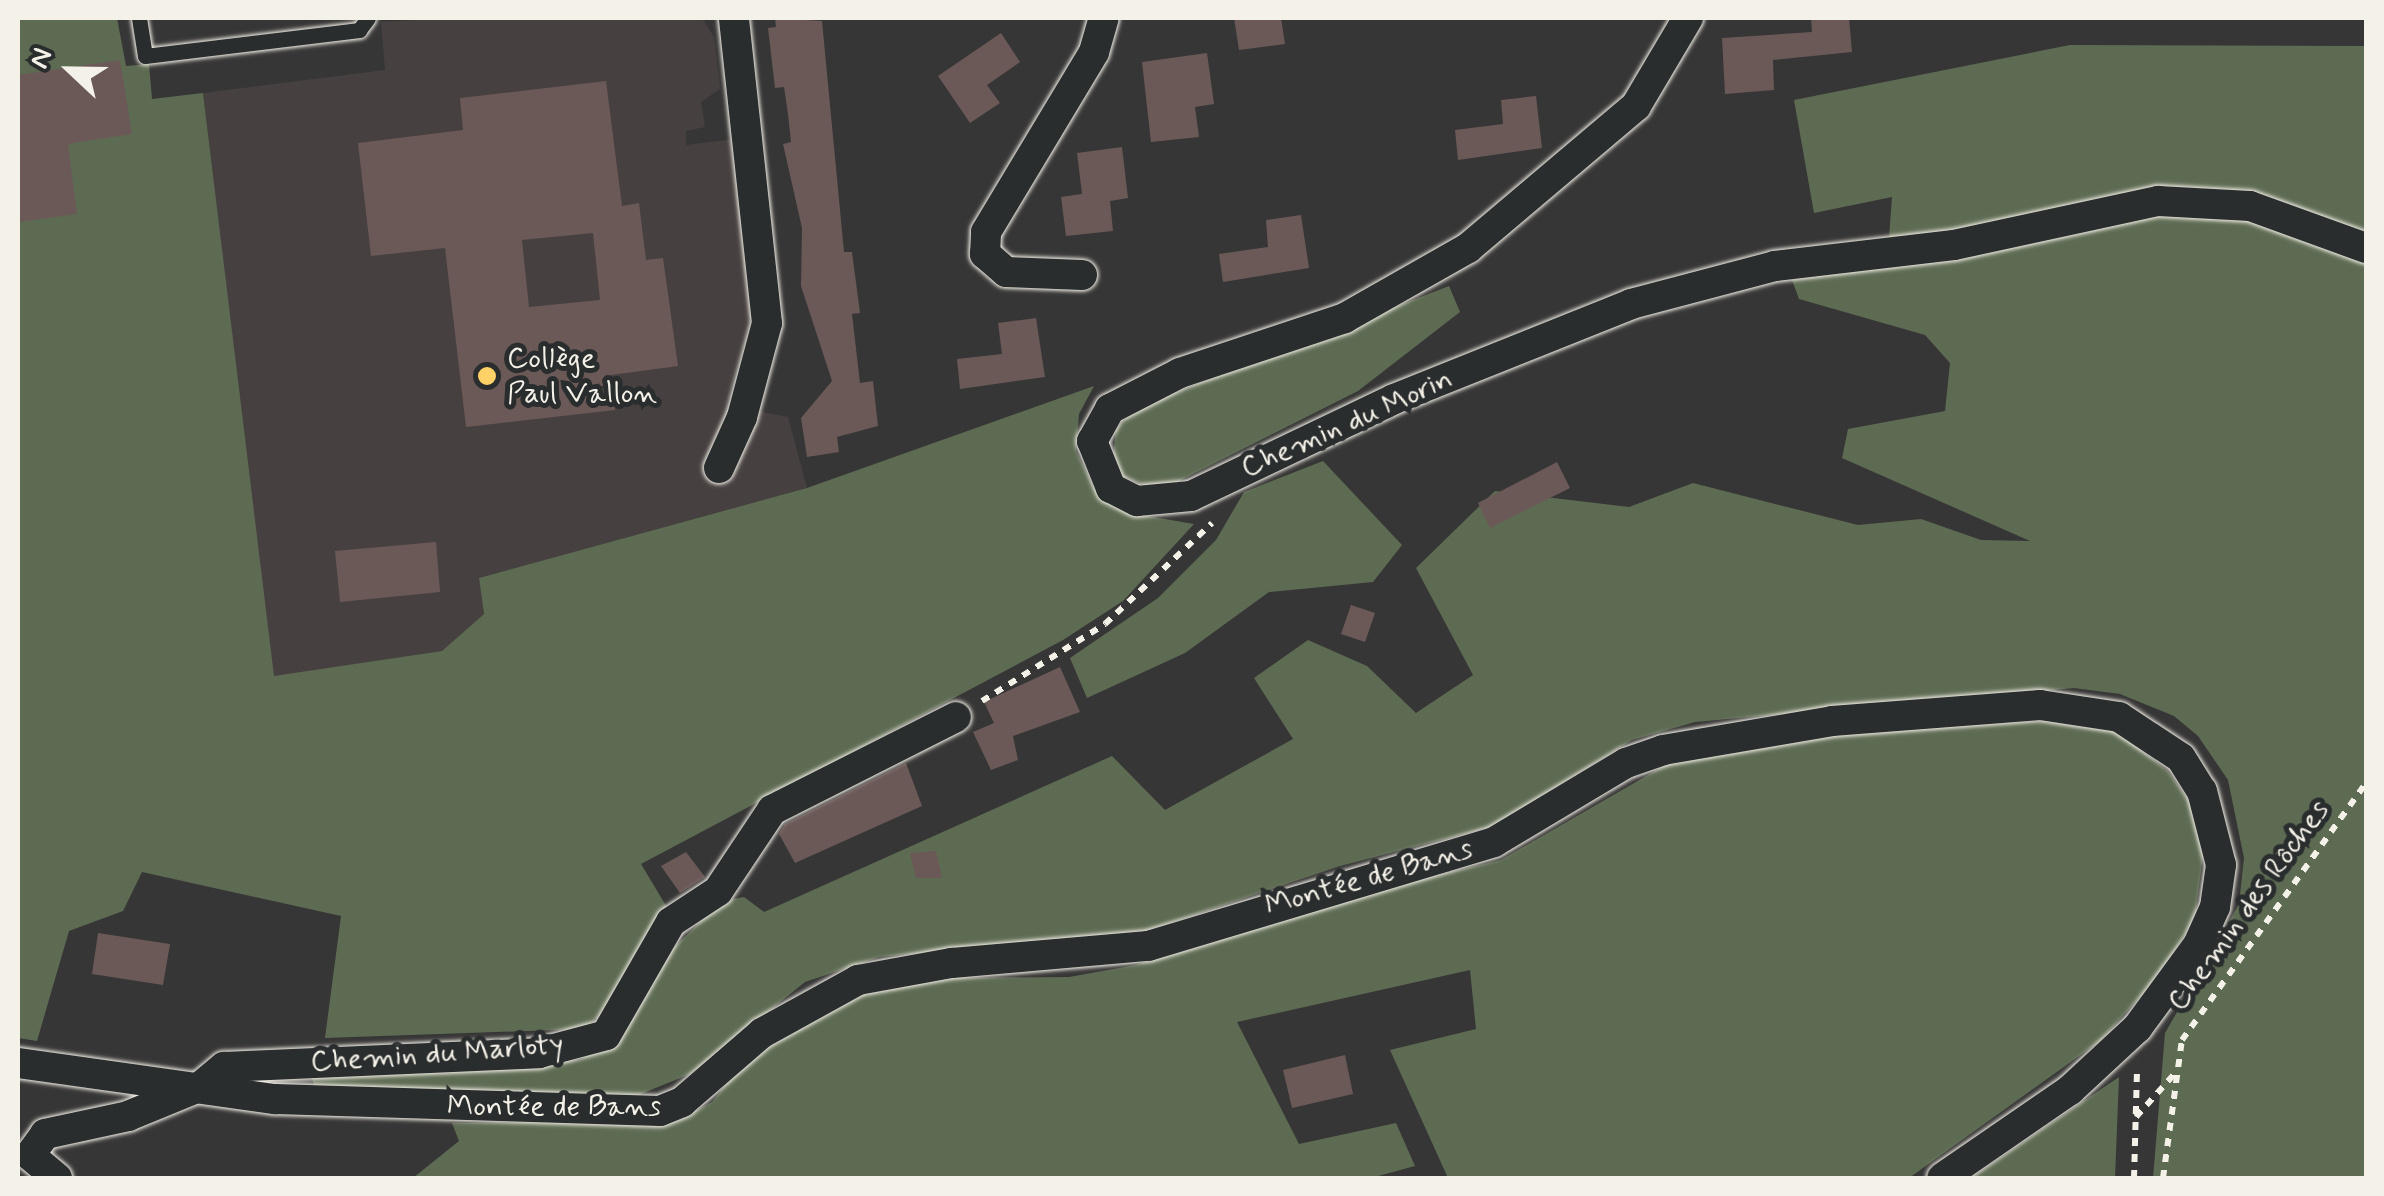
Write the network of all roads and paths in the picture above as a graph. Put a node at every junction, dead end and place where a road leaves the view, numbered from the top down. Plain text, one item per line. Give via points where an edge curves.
1 (158, 18) edge
2 (368, 18) edge
3 (734, 18) edge
4 (1104, 18) edge
5 (1688, 18) edge
6 (140, 19) edge
7 (2366, 248) edge
8 (1082, 275) dead end
9 (719, 468) dead end
10 (1226, 480) junction
11 (956, 718) joint
12 (2366, 783) edge
13 (2137, 1028) junction
14 (18, 1063) edge
15 (2178, 1070) junction
16 (201, 1086) junction
17 (2136, 1117) junction
18 (57, 1178) edge
19 (1942, 1178) edge
20 (2134, 1178) edge
21 (2163, 1178) edge

1 - 6 lane
2 - 6 lane via 359,30 145,56
3 - 9 street via 767,322 742,417
4 - 8 street via 1094,52 986,232 985,254 1006,272
5 - 10 street, Chemin du Morin via 1636,106 1468,248 1345,318 1180,372 1110,409 1092,441 1110,488 1137,502 1191,496
7 - 10 street, Chemin du Morin via 2250,206 2158,201 1954,245 1775,266 1631,304 1394,399
10 - 11 path via 1216,520 1106,624
11 - 16 street, Chemin du Marloty via 772,810 718,891 671,922 606,1035 539,1053 224,1067
12 - 15 path, Chemin des Rôches via 2210,992 2182,1040
13 - 16 street, Montée de Bans via 2198,944 2215,907 2217,828 2181,758 2149,731 2086,706 2040,706 1730,734 1626,763 1494,842 1148,946 952,963 858,980 762,1033 682,1102 660,1111 388,1106
13 - 17 path
13 - 19 street, Montée de Bans via 2070,1090
14 - 16 street, Montée de Bans
15 - 17 path
15 - 21 path, Chemin des Rôches
16 - 18 street, Chemin du Marloty via 128,1116 45,1134 30,1155
17 - 20 path

